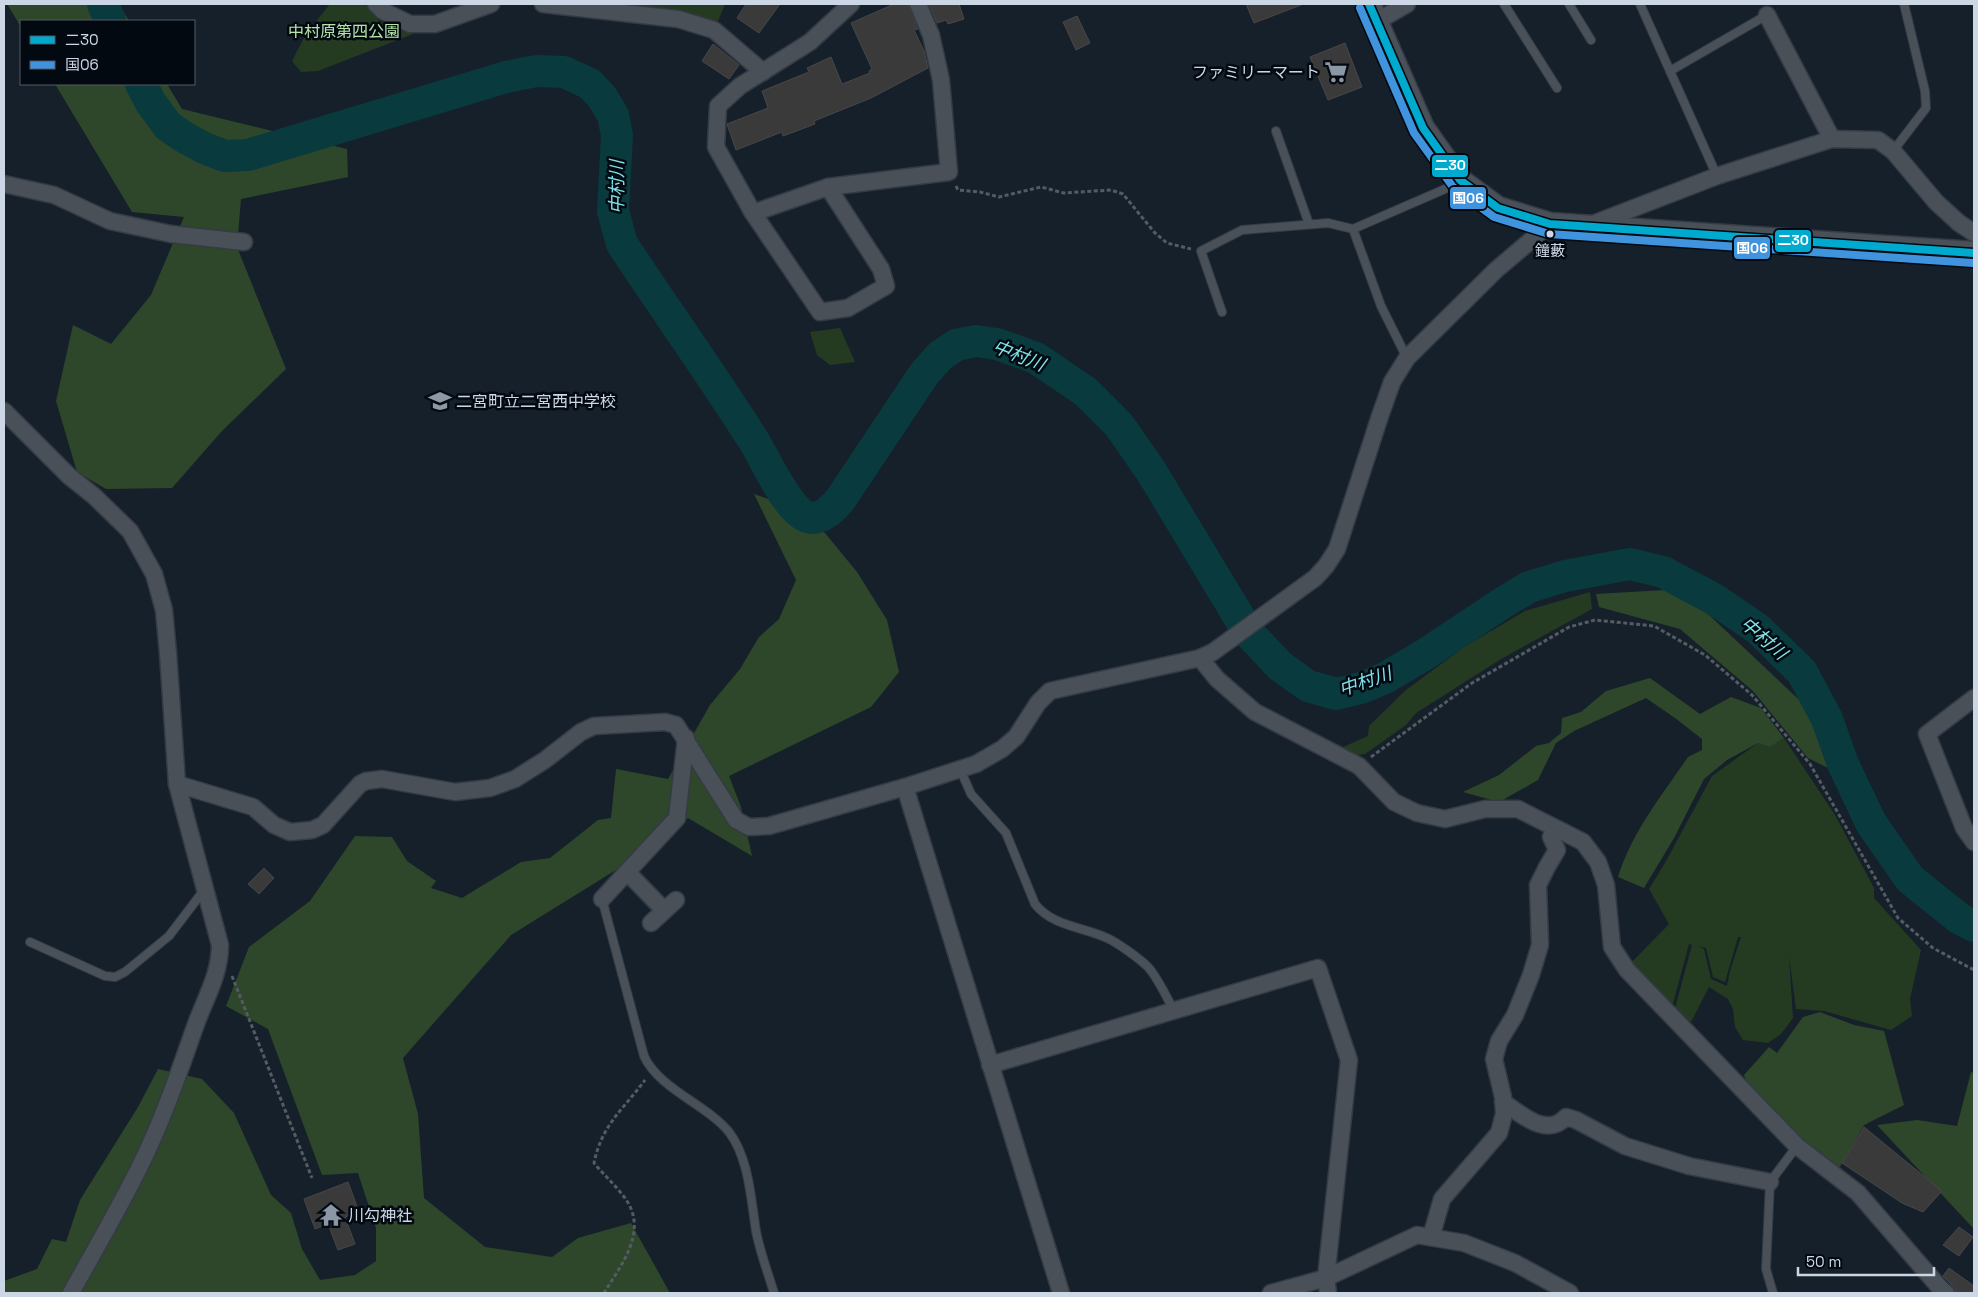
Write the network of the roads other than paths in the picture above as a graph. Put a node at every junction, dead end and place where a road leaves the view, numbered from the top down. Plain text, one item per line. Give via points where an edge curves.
1 (376, 4) edge
2 (491, 4) edge
3 (543, 4) edge
4 (851, 4) edge
5 (918, 4) edge
6 (1407, 4) edge
7 (1504, 4) edge
8 (1569, 4) edge
9 (1640, 4) edge
10 (1904, 4) edge
11 (564, 5) edge
12 (1373, 13) edge
13 (1768, 15) joint
14 (1591, 40) dead end
15 (1670, 70) junction
16 (762, 72) junction
17 (1557, 88) dead end
18 (1276, 131) dead end
19 (1832, 139) junction
20 (1893, 151) junction
21 (1717, 176) junction
22 (1460, 180) junction
23 (4, 184) edge
24 (828, 187) junction
25 (753, 213) junction
26 (1309, 224) junction
27 (1550, 224) junction
28 (1586, 226) junction
29 (1354, 229) junction
30 (1974, 233) edge
31 (244, 242) dead end
32 (1974, 253) edge
33 (1222, 312) dead end
34 (1406, 358) junction
35 (4, 411) edge
36 (1206, 655) junction
37 (1974, 698) edge
38 (686, 738) junction
39 (960, 769) junction
40 (177, 784) junction
41 (905, 787) junction
42 (1557, 829) junction
43 (1974, 842) edge
44 (627, 872) junction
45 (206, 888) junction
46 (602, 899) joint
47 (651, 923) dead end
48 (30, 942) dead end
49 (1174, 1011) junction
50 (990, 1065) junction
51 (1503, 1102) junction
52 (1797, 1146) junction
53 (1770, 1182) junction
54 (1431, 1237) junction
55 (1327, 1286) edge
56 (71, 1293) edge
57 (774, 1293) edge
58 (1061, 1293) edge
59 (1271, 1293) edge
60 (1570, 1293) edge
61 (1774, 1293) edge
62 (1946, 1293) edge

1 - 2 street via 410,24 435,24
3 - 11 street
4 - 16 street via 810,42
5 - 24 street via 931,34 941,80 949,172
6 - 12 street
7 - 17 lane
8 - 14 lane
9 - 15 lane
10 - 20 lane via 1926,108
11 - 16 street via 678,19 714,30
12 - 22 main road via 1423,128
13 - 15 lane
13 - 19 street
15 - 21 lane
16 - 25 street via 718,106 716,147
18 - 26 lane
19 - 20 street via 1878,140
19 - 21 street
20 - 30 street via 1936,202
21 - 28 street
22 - 27 main road via 1498,208
22 - 29 lane
23 - 31 street via 54,195 110,221 170,234
24 - 25 street
24 - 25 street via 881,269 886,286 848,308 820,312
26 - 29 lane via 1328,223
26 - 33 lane via 1242,230 1201,251
27 - 28 main road
27 - 34 street via 1496,270
28 - 32 main road
29 - 34 lane via 1381,306
34 - 36 street via 1392,382 1337,549 1326,566 1270,612
35 - 40 street via 130,531 154,574 164,610
36 - 39 street via 1050,691 1038,703 1016,737 976,764
36 - 42 street via 1217,679 1255,712 1359,766 1394,802 1417,813 1445,819 1485,809 1518,809
37 - 43 street via 1927,734 1964,828
38 - 40 street via 676,725 665,722 594,726 515,778 490,788 455,792 382,779 366,781 323,825 312,830 290,832 253,806
38 - 41 street via 736,820 749,827 769,826
38 - 44 street via 677,818
39 - 41 street
39 - 49 lane via 971,794 1006,833 1035,904 1042,913 1108,938 1131,954 1149,968
40 - 45 street
41 - 50 street
42 - 51 street via 1551,837 1558,850 1538,886 1540,945 1515,1015 1499,1041 1494,1059
42 - 52 street via 1583,842 1598,862 1606,885 1612,947 1627,970
44 - 46 street
44 - 47 street via 670,905
45 - 48 lane via 169,936 115,977 105,976
45 - 56 street via 220,945 217,974 164,1113 140,1166
46 - 57 lane via 644,1056 652,1070 729,1132 746,1170 760,1248
49 - 50 street
49 - 55 street via 1318,968 1349,1060
50 - 58 street
51 - 53 street via 1533,1122 1559,1125 1566,1117 1625,1146 1689,1166
51 - 54 street via 1504,1114 1499,1132 1442,1199
52 - 53 lane
52 - 62 street via 1858,1193
53 - 61 lane via 1766,1269
54 - 55 street via 1417,1235
54 - 60 street via 1464,1243 1515,1263
55 - 59 street

